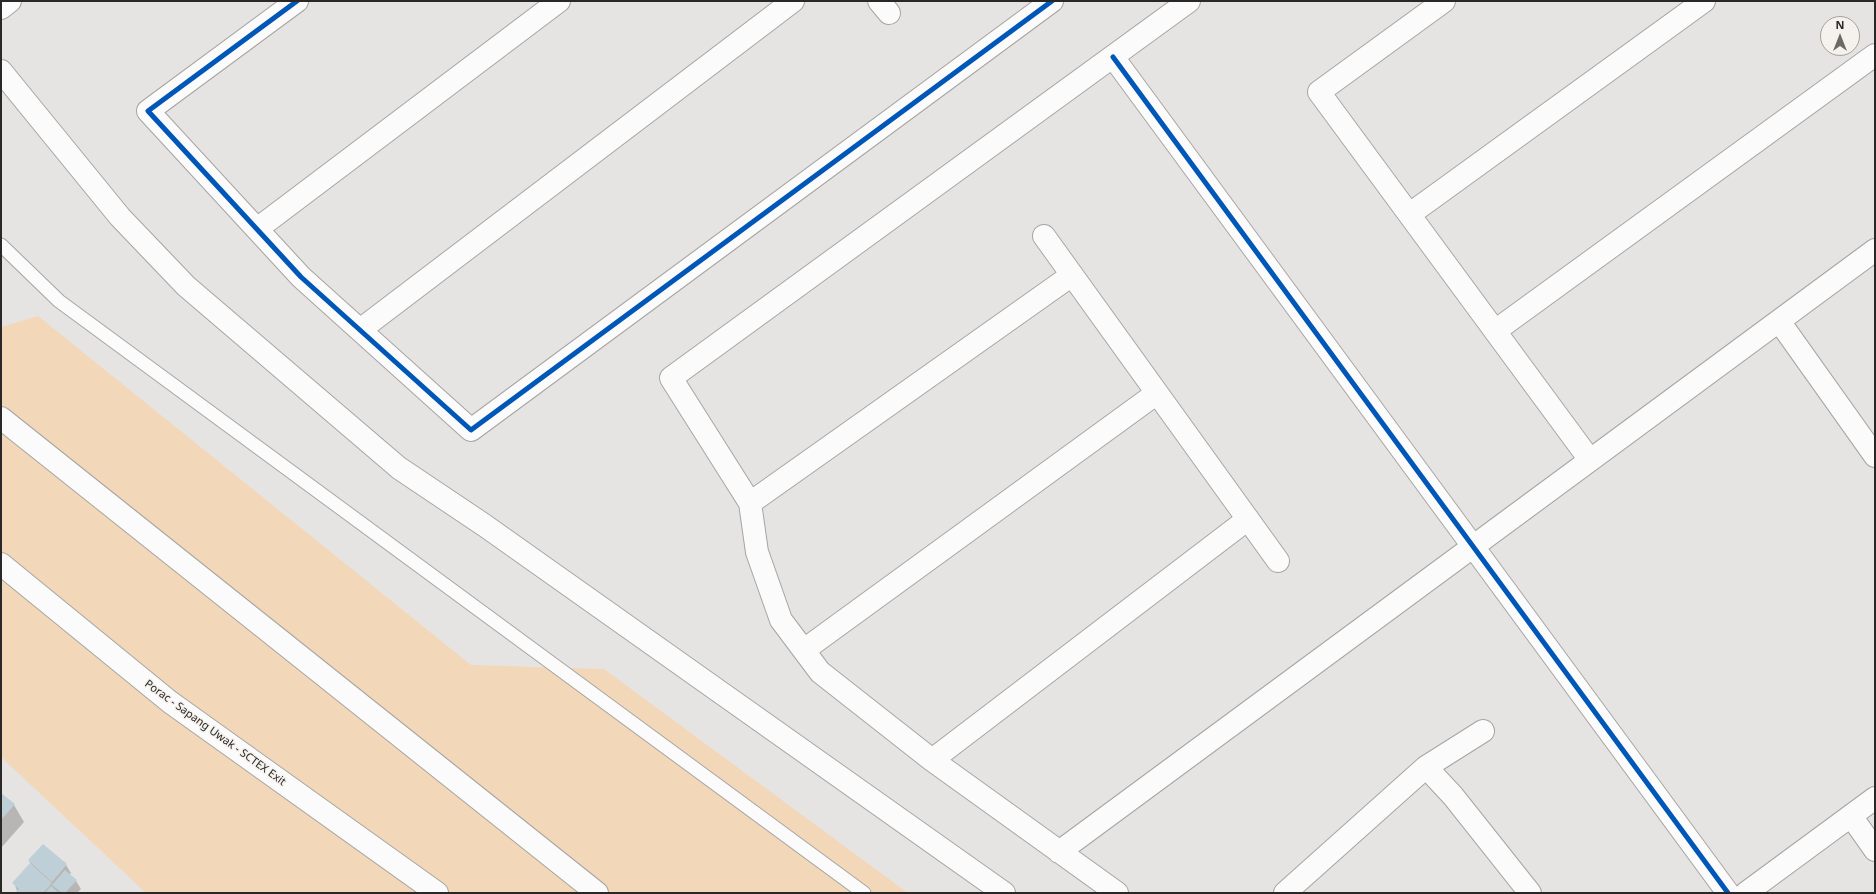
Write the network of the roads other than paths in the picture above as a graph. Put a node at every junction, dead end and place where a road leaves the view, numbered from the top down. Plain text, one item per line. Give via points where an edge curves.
1 (10, 1) edge
2 (297, 1) edge
3 (559, 1) edge
4 (793, 1) edge
5 (1052, 1) edge
6 (1189, 1) edge
7 (1444, 1) edge
8 (1704, 1) edge
9 (1, 8) edge
10 (1875, 55) edge
11 (1113, 57) junction
12 (1, 71) edge
13 (1410, 214) junction
14 (257, 229) junction
15 (1044, 236) dead end
16 (1, 245) edge
17 (1875, 250) edge
18 (1072, 275) junction
19 (1779, 321) junction
20 (360, 330) junction
21 (1495, 331) junction
22 (1157, 393) junction
23 (1, 418) edge
24 (1875, 456) edge
25 (1590, 460) junction
26 (750, 503) junction
27 (1248, 519) junction
28 (1473, 546) junction
29 (1278, 561) dead end
30 (1, 564) edge
31 (804, 650) junction
32 (1483, 731) dead end
33 (932, 760) junction
34 (1426, 767) junction
35 (1875, 798) edge
36 (1851, 816) junction
37 (1875, 850) edge
38 (1059, 852) junction
39 (1524, 891) edge
40 (436, 893) edge
41 (598, 893) edge
42 (864, 893) edge
43 (1004, 893) edge
44 (1117, 893) edge
45 (1285, 893) edge
46 (1728, 893) edge
47 (1746, 893) edge

1 - 9 street
2 - 14 street via 148,111
3 - 14 street
4 - 20 street
5 - 20 street via 471,430
6 - 11 street
7 - 13 street via 1319,92
8 - 13 street
10 - 21 street
11 - 26 street via 671,378
11 - 28 street
12 - 43 street via 120,217 186,286 399,468 484,525
13 - 21 street
14 - 20 street via 301,277
15 - 18 street
16 - 42 lane via 59,301
17 - 19 street
18 - 22 street
18 - 26 street
19 - 24 street
19 - 25 street
21 - 25 street
22 - 27 street
22 - 31 street
23 - 41 street
25 - 28 street
26 - 31 street via 757,552 781,620
27 - 29 street
27 - 33 street
28 - 38 street
28 - 46 street
30 - 40 street, Porac - Sapang Uwak - SCTEX Exit via 170,702
31 - 33 street via 820,672
32 - 34 street
33 - 38 street
34 - 39 street via 1453,796
34 - 45 street
35 - 36 street
36 - 37 street
36 - 47 street
38 - 44 street

